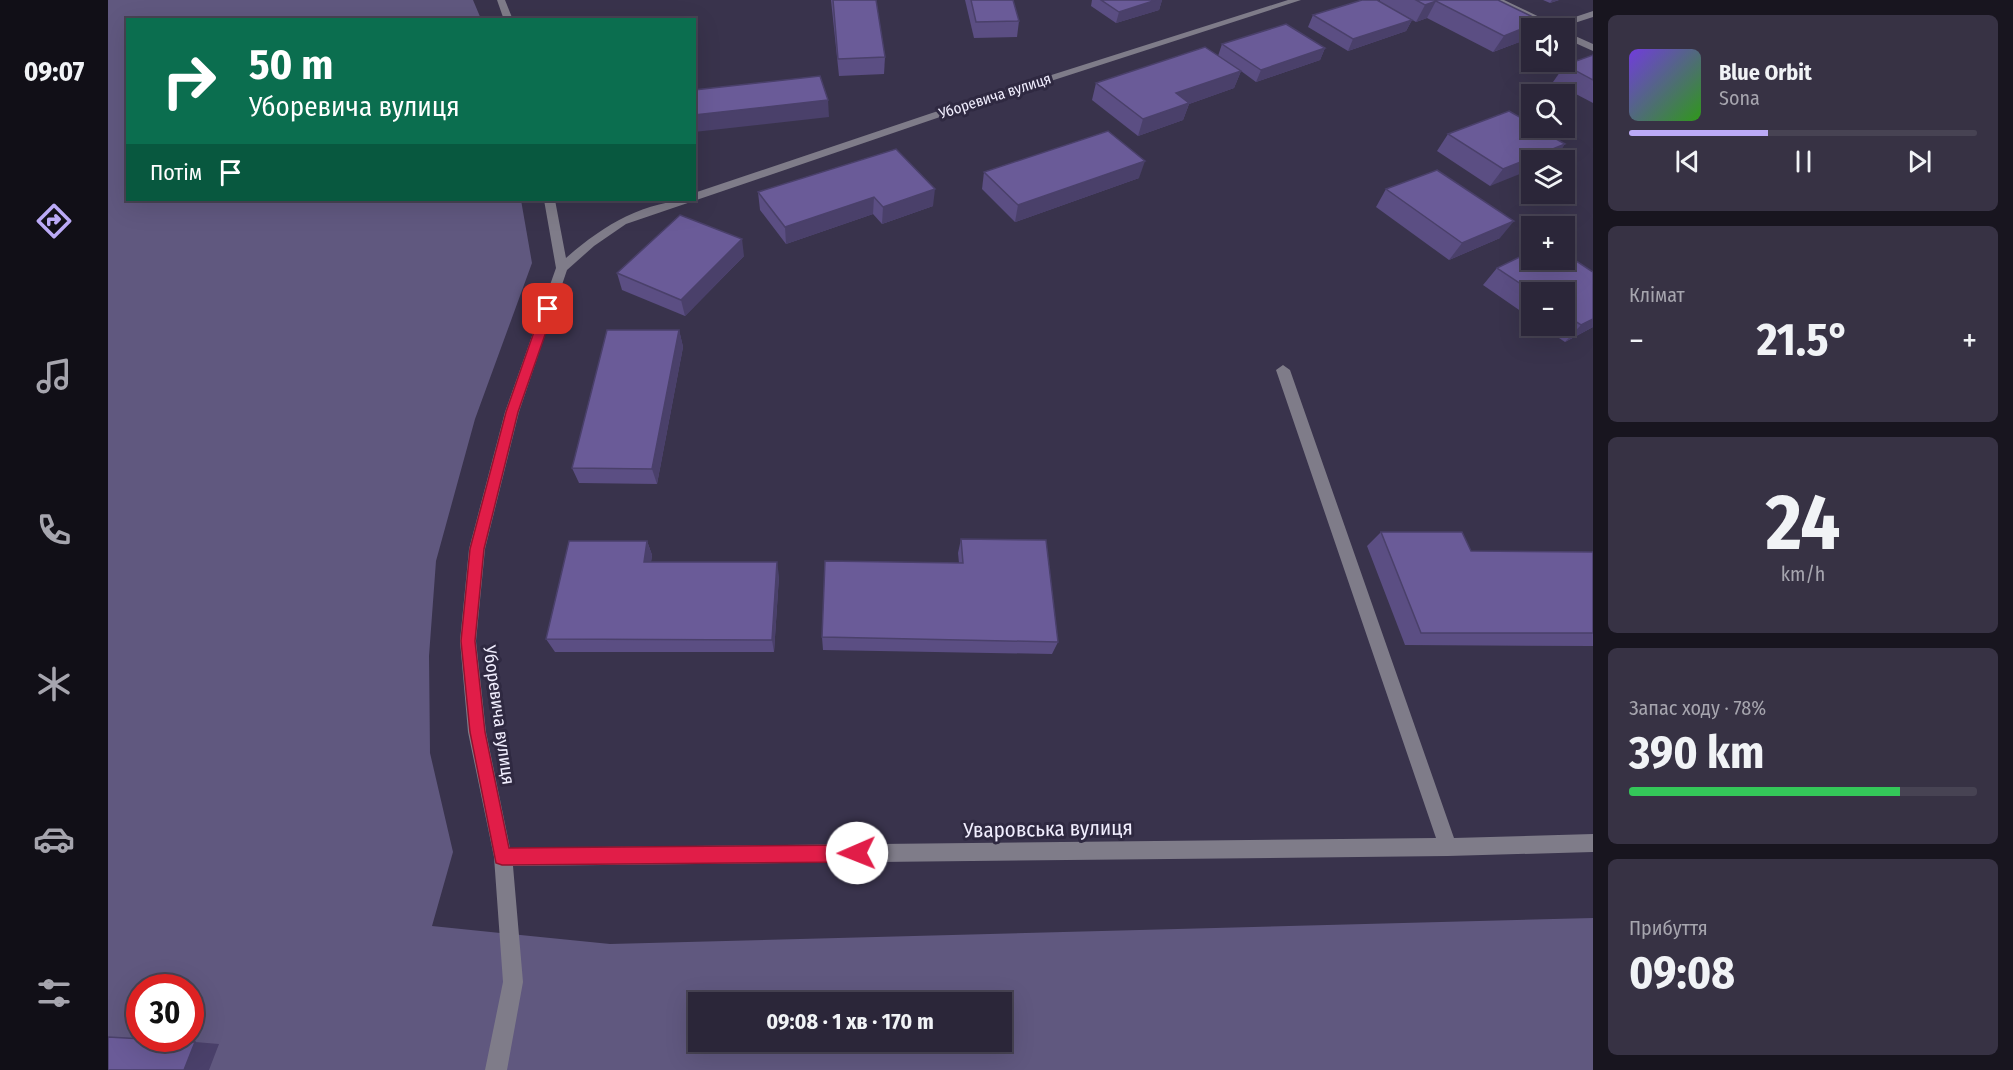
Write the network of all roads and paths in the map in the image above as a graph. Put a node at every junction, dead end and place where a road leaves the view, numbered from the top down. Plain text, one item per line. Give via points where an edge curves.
1 (501, 0) edge
2 (1298, 0) edge
3 (1497, 0) edge
4 (1593, 14) edge
5 (507, 18) edge
6 (1533, 18) edge
7 (1575, 20) edge
8 (1575, 39) edge
9 (1593, 48) edge
10 (696, 196) edge
11 (549, 201) edge
12 (684, 201) edge
13 (562, 268) junction
14 (1283, 369) dead end
15 (1593, 843) edge
16 (1448, 847) junction
17 (502, 857) junction
18 (496, 1070) edge

1 - 5 street
2 - 10 street, Уборевича вулиця
3 - 6 street
4 - 7 street
8 - 9 street
11 - 13 street
12 - 13 street, Уборевича вулиця via 622,221
13 - 17 street, Уборевича вулиця via 512,412 476,561 468,641 477,732
14 - 16 street
15 - 16 street, Уваровська вулиця
16 - 17 street, Уваровська вулиця
17 - 18 street, Уборевича вулиця via 513,982

